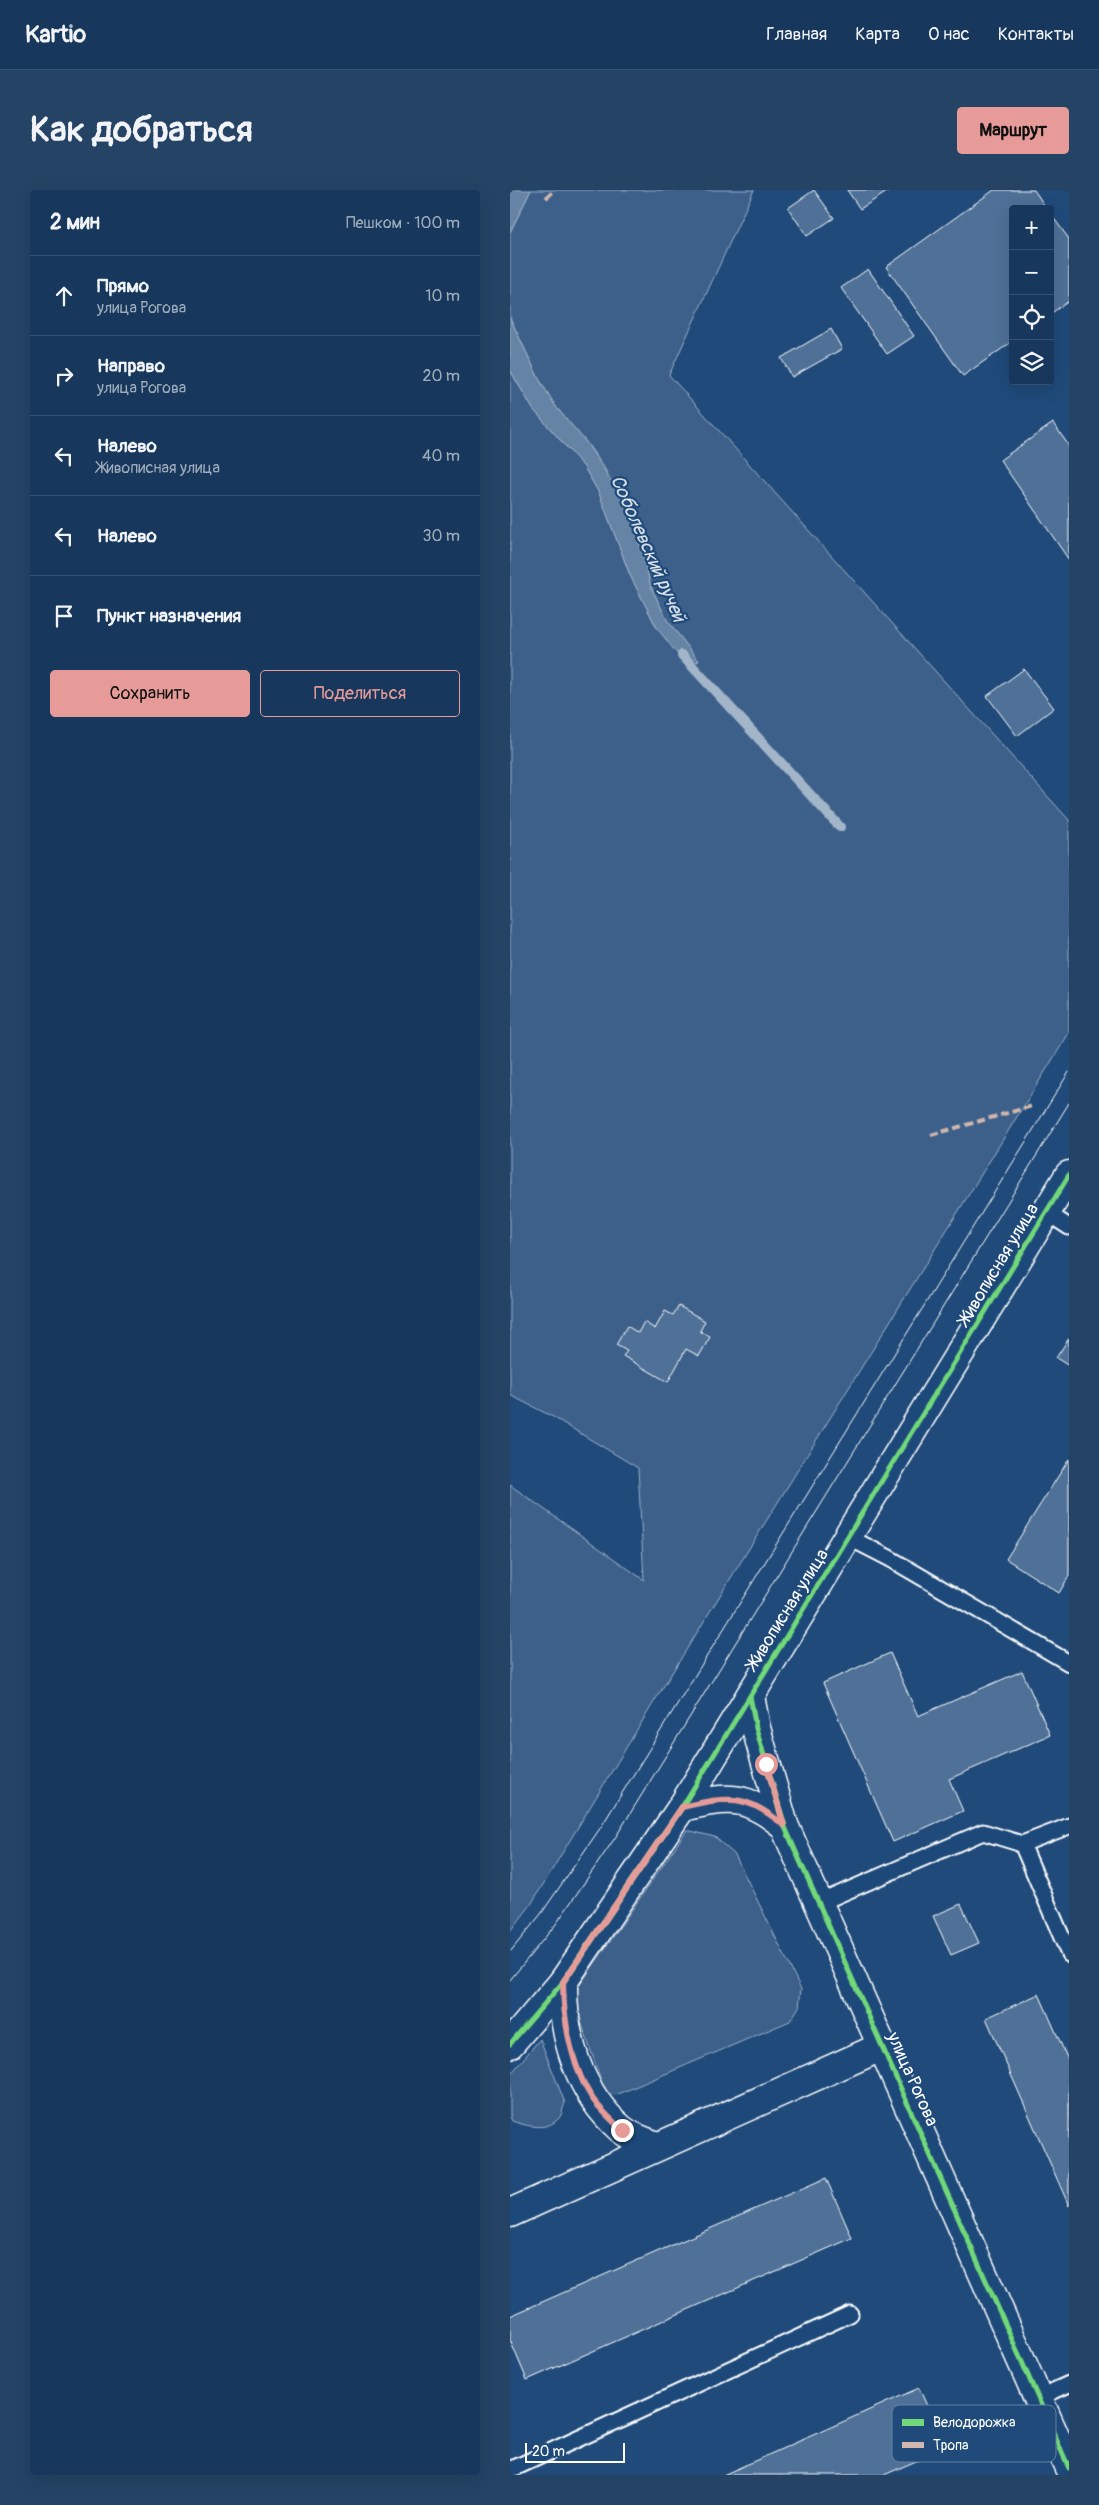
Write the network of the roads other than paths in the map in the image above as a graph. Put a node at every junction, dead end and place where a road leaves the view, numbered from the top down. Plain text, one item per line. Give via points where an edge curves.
1 (1069, 1175) edge
2 (1046, 1212) junction
3 (1069, 1227) edge
4 (848, 1537) junction
5 (1069, 1663) edge
6 (750, 1696) junction
7 (682, 1807) junction
8 (784, 1825) junction
9 (1069, 1826) edge
10 (1022, 1844) junction
11 (819, 1903) junction
12 (1069, 1954) edge
13 (563, 1982) junction
14 (510, 2044) edge
15 (883, 2046) junction
16 (656, 2146) junction
17 (510, 2212) edge
18 (850, 2314) dead end
19 (1069, 2384) edge
20 (1038, 2398) junction
21 (1041, 2405) edge
22 (1056, 2439) edge
23 (1069, 2468) edge
24 (510, 2470) edge

1 - 2 street, Живописная улица
2 - 3 lane
2 - 4 street, Живописная улица
4 - 5 lane
4 - 6 street, Живописная улица
6 - 7 street, Живописная улица
6 - 8 street, улица Рогова
7 - 8 street, улица Рогова via 710,1800 737,1799 762,1808
7 - 13 street, Живописная улица
8 - 11 street, улица Рогова
9 - 10 lane
10 - 11 lane via 983,1832
10 - 12 lane
11 - 15 street, улица Рогова
13 - 14 street, Живописная улица
13 - 16 street via 566,2031 594,2101 622,2130
15 - 16 street
15 - 20 street, улица Рогова
16 - 17 street
18 - 24 lane
19 - 20 lane
20 - 21 street, улица Рогова
22 - 23 street, улица Рогова

